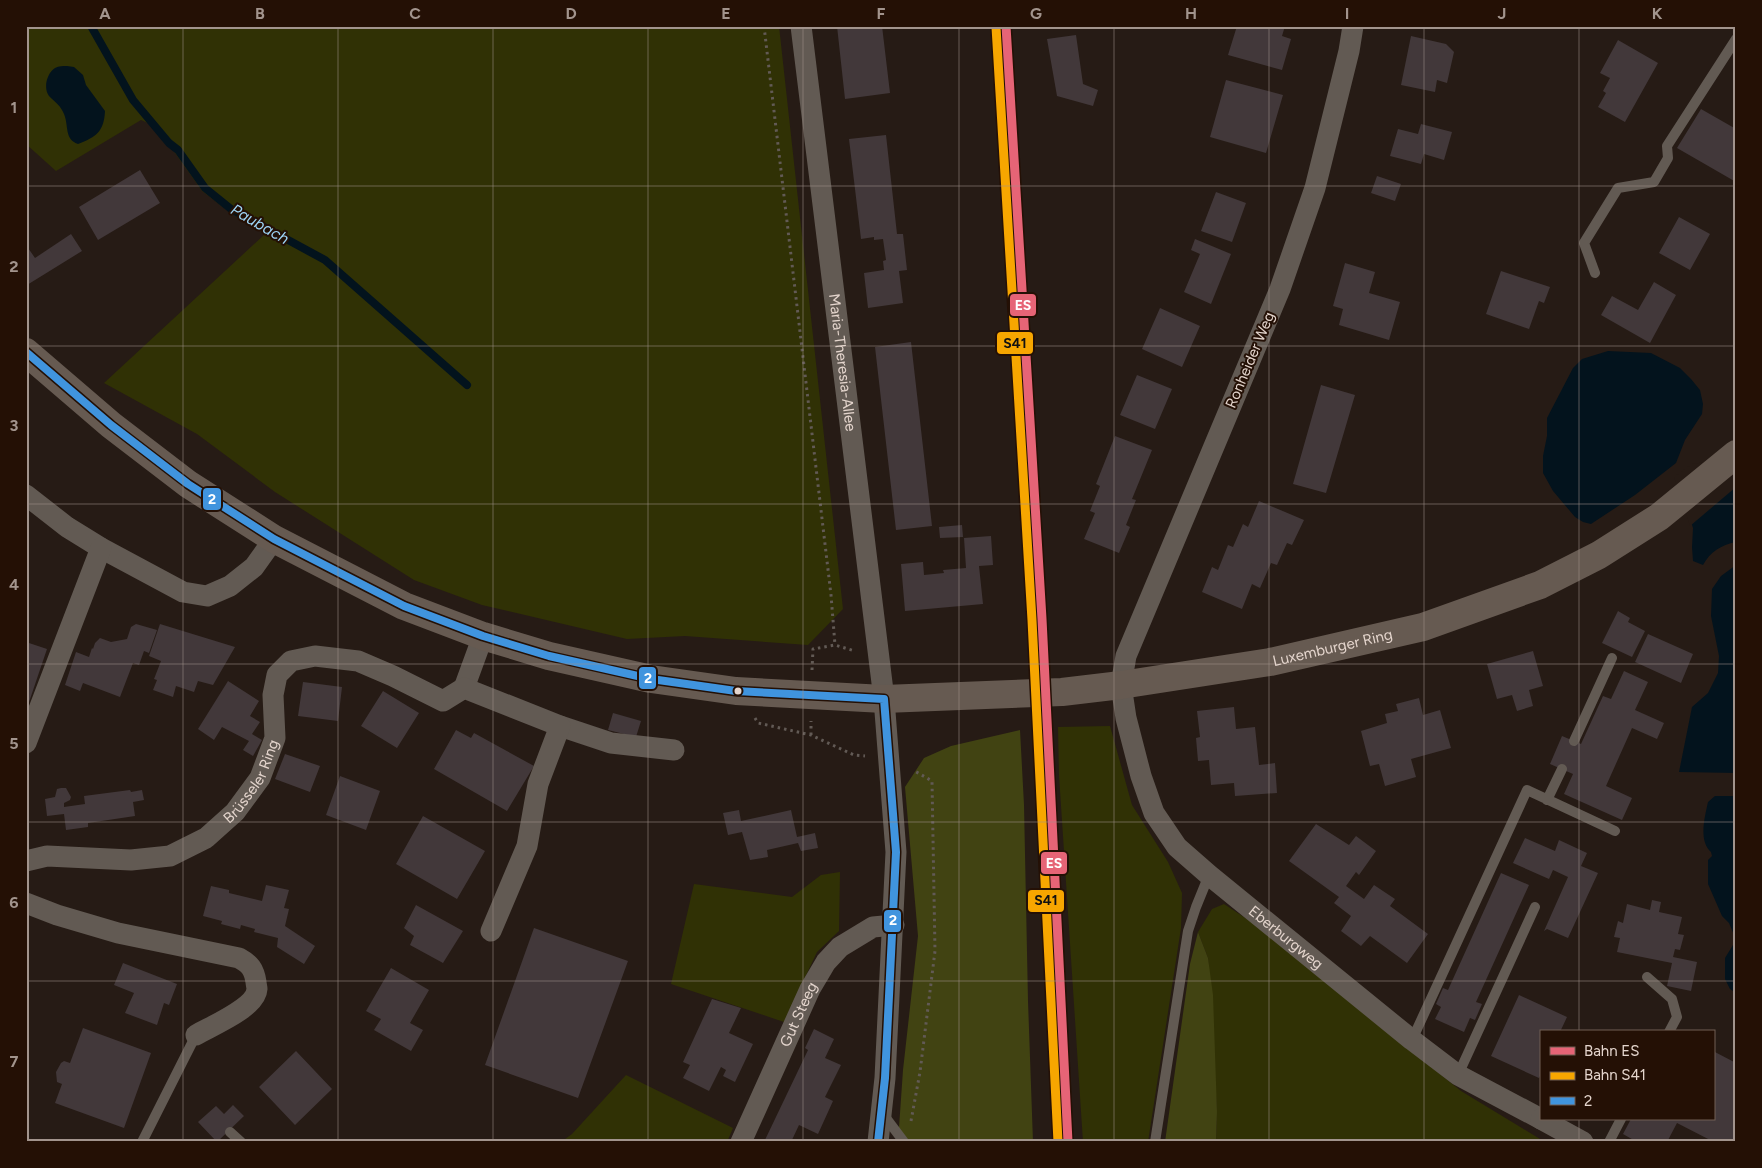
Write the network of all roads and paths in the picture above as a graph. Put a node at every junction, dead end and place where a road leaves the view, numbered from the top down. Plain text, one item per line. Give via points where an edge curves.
1 (764, 26) edge
2 (802, 26) edge
3 (1353, 26) edge
4 (1736, 39) edge
5 (1595, 273) dead end
6 (26, 352) edge
7 (1736, 454) edge
8 (26, 494) edge
9 (274, 539) junction
10 (100, 548) junction
11 (483, 636) junction
12 (812, 649) dead end
13 (1612, 658) dead end
14 (1122, 685) junction
15 (464, 688) junction
16 (884, 699) junction
17 (560, 726) junction
18 (811, 735) dead end
19 (1574, 741) dead end
20 (26, 744) edge
21 (674, 750) dead end
22 (854, 755) dead end
23 (889, 757) junction
24 (1562, 769) dead end
25 (1547, 800) junction
26 (1615, 831) dead end
27 (26, 862) edge
28 (1209, 876) junction
29 (26, 903) edge
30 (1535, 907) dead end
31 (894, 925) junction
32 (491, 931) dead end
33 (1647, 977) dead end
34 (1670, 1030) edge
35 (196, 1034) joint
36 (1412, 1040) junction
37 (1458, 1075) junction
38 (882, 1113) junction
39 (1540, 1118) edge
40 (1543, 1120) edge
41 (1620, 1120) edge
42 (911, 1124) dead end
43 (230, 1132) dead end
44 (142, 1142) edge
45 (242, 1142) edge
46 (741, 1142) edge
47 (878, 1142) edge
48 (904, 1142) edge
49 (1155, 1142) edge
50 (1583, 1142) edge
51 (1609, 1142) edge

1 - 12 path via 834,628 835,646
2 - 16 street, Maria-Theresia-Allee
3 - 14 street, Ronheider Weg via 1315,188 1280,289 1126,656
4 - 5 lane via 1667,146 1668,158 1654,182 1618,188 1584,243
6 - 9 main road via 111,425 188,484
7 - 14 main road, Luxemburger Ring via 1660,516 1599,555 1540,585 1424,627 1270,662
8 - 10 street
9 - 10 street via 254,567 230,586 207,596 183,592
9 - 11 main road via 404,606
10 - 20 street
11 - 15 street
11 - 16 main road via 549,656 694,686
13 - 19 lane
14 - 16 main road, Luxemburger Ring via 1056,693
14 - 28 street, Eberburgweg via 1126,718 1154,812 1177,847
15 - 17 street
15 - 27 street, Brüsseler Ring via 444,700 358,662 315,656 291,662 277,675 272,694 275,738 260,778 235,812 206,838 170,856 131,860 47,856
16 - 23 street, Maria-Theresia-Allee
17 - 21 street via 611,744
17 - 32 street via 538,784 527,846
18 - 22 path
23 - 31 street, Maria-Theresia-Allee via 896,852
23 - 42 path via 932,781 935,951
24 - 25 lane
25 - 26 lane
25 - 36 lane via 1527,790
28 - 36 street, Eberburgweg
28 - 49 lane via 1188,931
29 - 35 street via 109,930 239,958 249,964 255,972 257,991 250,1002 240,1011
30 - 37 lane
31 - 38 street, Maria-Theresia-Allee
31 - 46 street, Gut Steeg via 866,931 840,947 826,962 810,989
33 - 34 lane via 1672,999 1677,1017
35 - 44 lane
36 - 37 street, Eberburgweg
37 - 39 street, Eberburgweg
38 - 47 street, Maria-Theresia-Allee
38 - 48 lane
40 - 50 street, Eberburgweg
41 - 51 lane
43 - 45 lane

